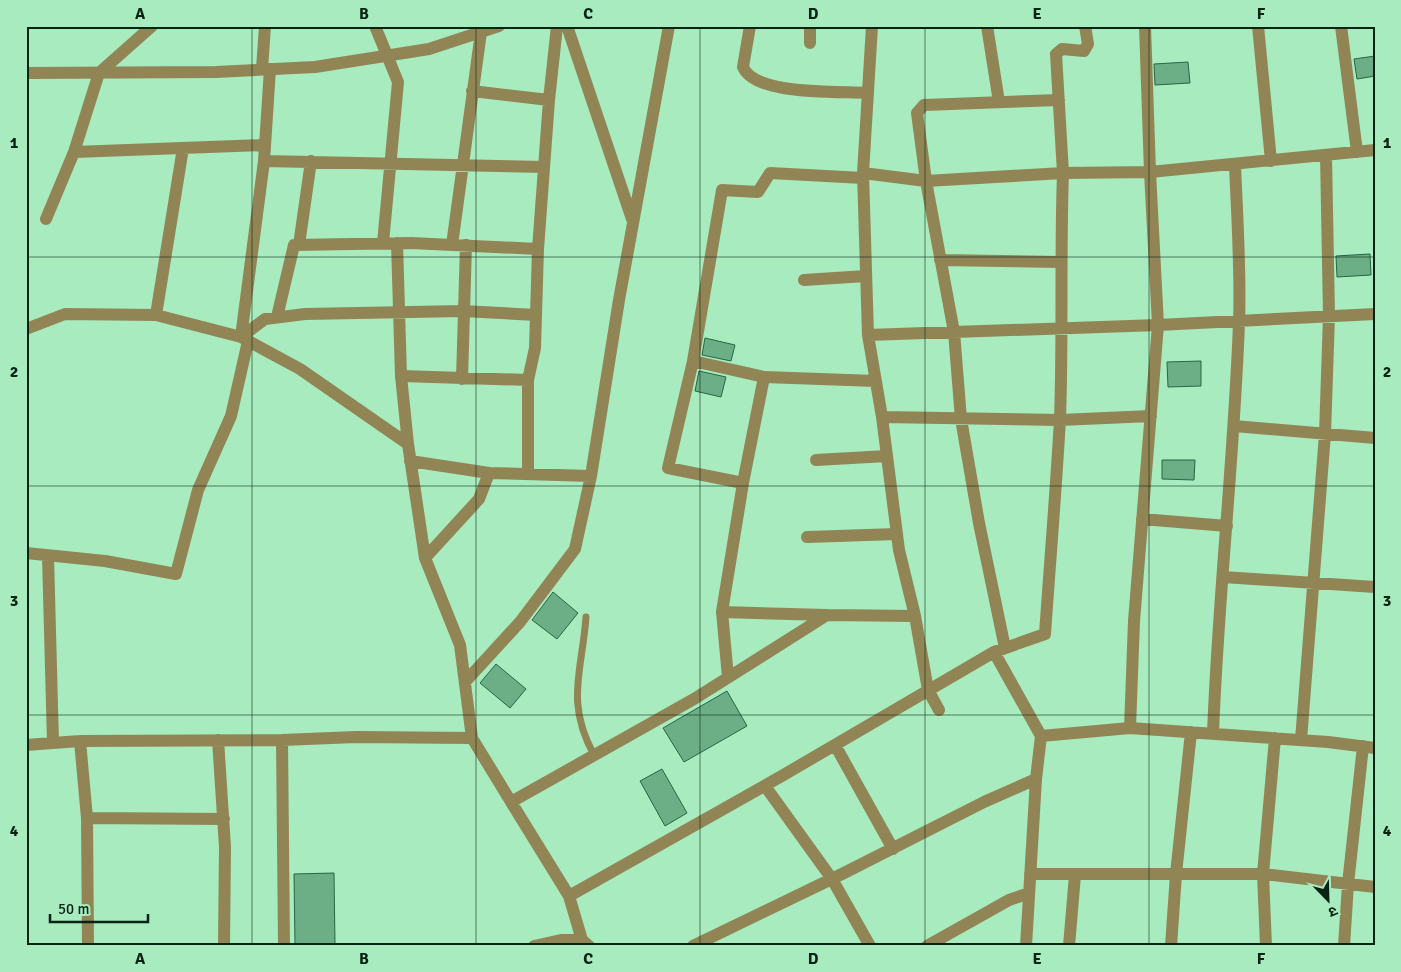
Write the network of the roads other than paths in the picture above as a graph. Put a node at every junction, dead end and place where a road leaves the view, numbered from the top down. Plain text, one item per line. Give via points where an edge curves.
1 (152, 26) edge
2 (264, 26) edge
3 (375, 26) edge
4 (498, 26) edge
5 (557, 26) edge
6 (567, 26) edge
7 (669, 26) edge
8 (750, 26) edge
9 (810, 26) edge
10 (872, 26) edge
11 (987, 26) edge
12 (1085, 26) edge
13 (1145, 26) edge
14 (1258, 26) edge
15 (1341, 26) edge
16 (481, 32) junction
17 (810, 43) dead end
18 (387, 56) junction
19 (266, 69) junction
20 (26, 73) edge
21 (99, 73) junction
22 (472, 91) junction
23 (868, 93) junction
24 (548, 100) junction
25 (1059, 100) junction
26 (999, 102) junction
27 (265, 145) junction
28 (183, 148) junction
29 (1375, 150) edge
30 (74, 152) junction
31 (1357, 152) junction
32 (1326, 155) junction
33 (1271, 160) junction
34 (264, 161) junction
35 (311, 161) junction
36 (389, 162) junction
37 (1235, 164) junction
38 (462, 166) junction
39 (544, 168) junction
40 (1150, 172) junction
41 (1063, 173) junction
42 (863, 175) junction
43 (926, 181) junction
44 (46, 219) dead end
45 (633, 222) junction
46 (382, 243) junction
47 (397, 243) junction
48 (299, 245) junction
49 (452, 245) junction
50 (466, 245) junction
51 (538, 249) junction
52 (940, 260) junction
53 (1060, 262) junction
54 (866, 276) junction
55 (804, 280) dead end
56 (399, 312) junction
57 (463, 312) junction
58 (1375, 314) edge
59 (536, 315) junction
60 (156, 316) junction
61 (1330, 316) junction
62 (277, 317) junction
63 (1239, 321) junction
64 (1158, 325) junction
65 (1062, 328) junction
66 (26, 329) edge
67 (954, 332) junction
68 (868, 335) junction
69 (245, 339) junction
70 (693, 360) junction
71 (401, 376) junction
72 (764, 377) junction
73 (462, 379) junction
74 (528, 380) junction
75 (876, 381) junction
76 (1151, 416) junction
77 (882, 417) junction
78 (961, 419) junction
79 (1060, 420) junction
80 (1234, 426) junction
81 (1325, 434) junction
82 (1375, 438) edge
83 (408, 444) junction
84 (887, 456) junction
85 (816, 460) dead end
86 (410, 461) junction
87 (489, 473) junction
88 (528, 474) junction
89 (591, 476) junction
90 (743, 483) junction
91 (1142, 519) junction
92 (1227, 526) junction
93 (897, 534) junction
94 (807, 536) dead end
95 (26, 553) edge
96 (48, 556) junction
97 (425, 558) junction
98 (1223, 577) junction
99 (1312, 583) junction
100 (1375, 587) edge
101 (722, 612) junction
102 (827, 614) junction
103 (586, 616) dead end
104 (915, 616) junction
105 (1000, 650) junction
106 (728, 677) junction
107 (465, 682) junction
108 (928, 690) junction
109 (939, 710) dead end
110 (1130, 728) junction
111 (1191, 732) junction
112 (1213, 734) junction
113 (1041, 736) junction
114 (472, 738) junction
115 (1276, 738) junction
116 (218, 740) junction
117 (282, 740) junction
118 (1301, 740) junction
119 (80, 741) junction
120 (53, 743) junction
121 (26, 745) edge
122 (835, 745) junction
123 (1369, 747) edge
124 (594, 755) junction
125 (1036, 779) junction
126 (765, 786) junction
127 (511, 802) junction
128 (87, 818) junction
129 (224, 819) junction
130 (893, 849) junction
131 (1030, 874) junction
132 (1176, 874) junction
133 (1263, 874) junction
134 (1075, 875) junction
135 (832, 879) junction
136 (1348, 884) junction
137 (1375, 887) edge
138 (1029, 893) junction
139 (569, 896) junction
140 (707, 943) edge
141 (583, 944) edge
142 (88, 946) edge
143 (224, 946) edge
144 (284, 946) edge
145 (534, 946) edge
146 (693, 946) edge
147 (870, 946) edge
148 (927, 946) edge
149 (1026, 946) edge
150 (1069, 946) edge
151 (1171, 946) edge
152 (1266, 946) edge
153 (1344, 946) edge

1 - 21 street
2 - 19 street
3 - 18 street
4 - 16 street
5 - 24 street
6 - 45 street
7 - 45 street
8 - 23 street via 743,67 751,78 784,89
9 - 17 street
10 - 23 street
11 - 26 street
12 - 25 street via 1088,44 1084,51 1062,50 1056,54
13 - 40 street
14 - 33 street
15 - 31 street
16 - 18 street via 429,49
16 - 22 street
18 - 19 street via 315,67
18 - 36 street via 398,82
19 - 21 street
19 - 27 street
20 - 21 street
21 - 30 street
22 - 24 street
22 - 38 street
23 - 42 street
24 - 39 street
25 - 26 street
25 - 41 street
26 - 43 street via 924,105 917,113
27 - 28 street
27 - 34 street
28 - 30 street
28 - 60 street
29 - 31 street
30 - 44 street
31 - 32 street
32 - 33 street
32 - 61 street
33 - 37 street
34 - 35 street
34 - 69 street
35 - 36 street
35 - 48 street
36 - 38 street
36 - 46 street
37 - 40 street
37 - 63 street
38 - 39 street
38 - 49 street
39 - 51 street
40 - 41 street
40 - 64 street
41 - 43 street
41 - 53 street
42 - 43 street
42 - 54 street
42 - 70 street via 770,173 758,192 722,190
43 - 52 street
45 - 89 street
46 - 47 street
46 - 48 street
47 - 49 street
47 - 56 street
48 - 62 street via 294,246
49 - 50 street
50 - 51 street
50 - 57 street
51 - 59 street
52 - 53 street
52 - 67 street
53 - 65 street
54 - 55 street
54 - 68 street
56 - 57 street
56 - 62 street
56 - 71 street
57 - 59 street
57 - 73 street
58 - 61 street
59 - 74 street via 535,348
60 - 66 street via 65,314
60 - 69 street
61 - 63 street
61 - 81 street
62 - 69 street via 265,319
63 - 64 street
63 - 80 street
64 - 65 street
64 - 76 street
65 - 67 street
65 - 79 street
67 - 68 street
67 - 78 street
68 - 75 street
69 - 83 street via 300,369
69 - 96 street via 231,416 198,490 176,574
70 - 72 street
70 - 90 street via 668,468
71 - 73 street
71 - 83 street
72 - 75 street
72 - 90 street
73 - 74 street
74 - 88 street
75 - 77 street
76 - 79 street
76 - 91 street
77 - 78 street
77 - 84 street
78 - 79 street
78 - 105 street
79 - 105 street via 1045,634
80 - 81 street
80 - 92 street
81 - 82 street
81 - 99 street
83 - 86 street
84 - 85 street
84 - 93 street
86 - 87 street
86 - 97 street
87 - 88 street
87 - 97 street via 479,499
88 - 89 street
89 - 107 street via 575,549 520,622
90 - 101 street
91 - 92 street
91 - 110 street
92 - 98 street
93 - 94 street
93 - 104 street
95 - 96 street
96 - 120 street
97 - 107 street via 460,645
98 - 99 street
98 - 112 street
99 - 100 street
99 - 118 street
101 - 102 street
101 - 106 street
102 - 104 street
102 - 106 street
103 - 124 lane via 576,704 582,734
104 - 108 street
105 - 108 street
105 - 113 street
106 - 124 street
107 - 114 street
108 - 109 street
108 - 122 street
110 - 111 street
110 - 113 street
111 - 112 street
111 - 132 street
112 - 115 street
113 - 125 street
114 - 117 street
114 - 127 street
115 - 118 street
115 - 133 street
116 - 117 street
116 - 119 street
116 - 129 street
117 - 144 street
118 - 123 street
119 - 120 street
119 - 128 street
120 - 121 street
122 - 126 street
122 - 130 street
123 - 136 street
124 - 127 street
125 - 130 street
125 - 131 street
126 - 135 street
126 - 139 street
127 - 139 street
128 - 129 street
128 - 142 street
129 - 143 street
130 - 135 street
131 - 134 street
131 - 138 street
132 - 133 street
132 - 134 street
132 - 151 street
133 - 136 street
133 - 152 street
134 - 150 street
135 - 140 street
135 - 147 street
136 - 137 street
136 - 153 street
138 - 148 street via 1009,900
138 - 149 street
139 - 141 street
140 - 146 street
141 - 145 street via 561,940

